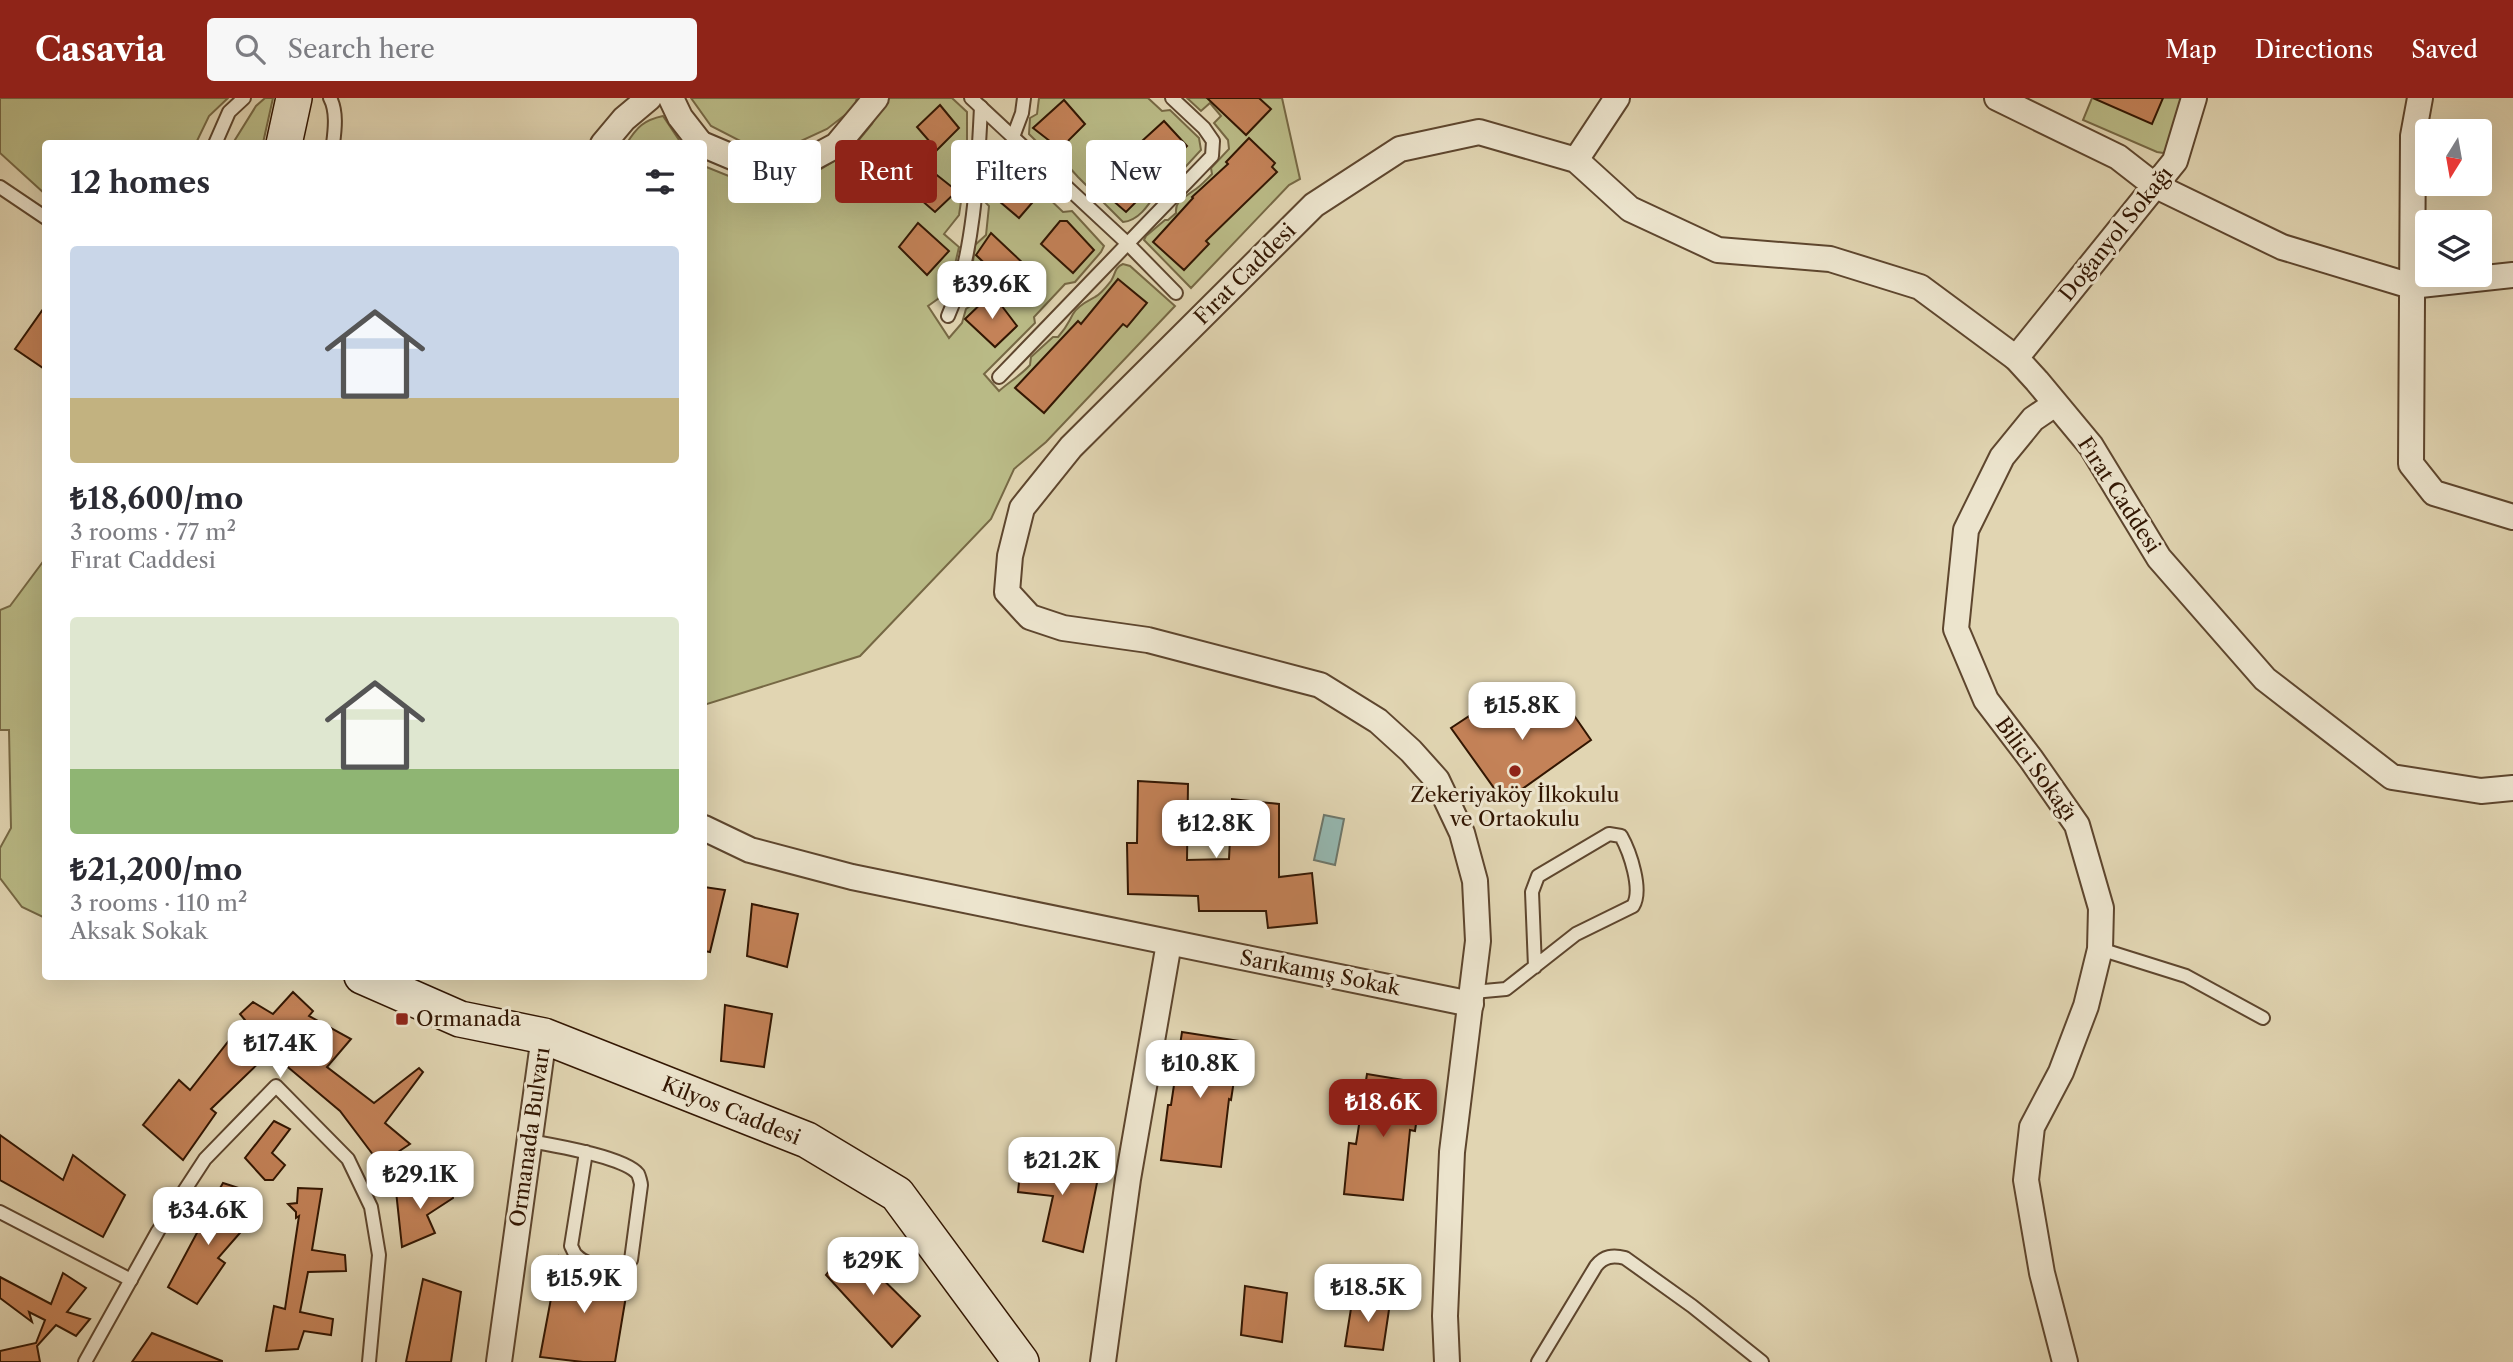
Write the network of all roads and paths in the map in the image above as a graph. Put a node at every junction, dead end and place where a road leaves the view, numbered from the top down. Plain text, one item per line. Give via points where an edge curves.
1 (244, 98) edge
2 (294, 98) edge
3 (330, 98) edge
4 (649, 98) edge
5 (671, 98) edge
6 (876, 98) edge
7 (1024, 98) edge
8 (1172, 98) edge
9 (1617, 98) edge
10 (1997, 98) edge
11 (2194, 98) edge
12 (2420, 98) edge
13 (976, 102) edge
14 (1013, 137) junction
15 (217, 140) edge
16 (285, 140) edge
17 (334, 140) edge
18 (606, 140) edge
19 (699, 140) edge
20 (707, 146) edge
21 (1576, 160) junction
22 (2154, 185) junction
23 (0, 187) edge
24 (42, 215) edge
25 (1127, 243) junction
26 (2513, 275) edge
27 (2411, 286) junction
28 (1176, 293) dead end
29 (948, 316) dead end
30 (2016, 358) junction
31 (999, 377) dead end
32 (2055, 404) junction
33 (2513, 517) edge
34 (2513, 788) edge
35 (707, 829) edge
36 (1169, 943) junction
37 (2100, 949) junction
38 (1535, 967) junction
39 (371, 980) edge
40 (1472, 998) junction
41 (2263, 1018) dead end
42 (544, 1036) junction
43 (530, 1141) junction
44 (586, 1152) junction
45 (0, 1212) edge
46 (131, 1280) junction
47 (85, 1362) edge
48 (369, 1362) edge
49 (499, 1362) edge
50 (1021, 1362) edge
51 (1104, 1362) edge
52 (1447, 1362) edge
53 (1538, 1362) edge
54 (1762, 1362) edge
55 (2065, 1362) edge

1 - 15 lane via 229,112
2 - 16 street
3 - 17 lane
4 - 18 street
5 - 19 street
6 - 20 street via 837,145 796,167 749,164
7 - 14 lane
8 - 25 lane via 1209,135 1212,156
9 - 21 street
10 - 22 street via 2118,157
11 - 22 street, Doğanyol Sokağı via 2175,161
12 - 27 street via 2413,136
13 - 14 lane
13 - 29 lane via 972,212 959,293
14 - 25 lane
21 - 30 street, Fırat Caddesi via 1630,209 1718,250 1830,258 1920,287
21 - 40 street, Fırat Caddesi via 1479,132 1400,149 1314,205 1071,447 1023,508 1010,556 1007,592 1030,617 1063,628 1149,640 1320,685 1378,721 1411,751 1437,780 1462,833 1475,881 1478,941
22 - 27 street via 2282,247
22 - 30 street, Doğanyol Sokağı
23 - 24 lane
25 - 28 lane
25 - 31 lane
26 - 27 street
27 - 33 street via 2411,464 2434,493
30 - 32 street, Fırat Caddesi
32 - 34 street, Fırat Caddesi via 2091,446 2159,558 2265,679 2392,777 2481,791
32 - 37 street, Bilici Sokağı via 2033,419 2002,457 1966,530 1956,629 1986,700 2077,825 2101,908
35 - 36 street, Sarıkamış Sokak via 750,850 852,877
36 - 40 street, Sarıkamış Sokak
36 - 51 street via 1128,1179
37 - 41 lane via 2186,976
37 - 55 street, Bilici Sokağı via 2086,1006 2061,1072 2032,1127 2026,1180 2042,1273
38 - 38 lane via 1576,934 1637,900 1638,890 1620,836 1609,834 1538,876 1532,892
38 - 40 lane via 1506,989
39 - 42 street, Kilyos Caddesi via 460,1019
40 - 52 street, Fırat Caddesi via 1452,1152 1444,1316
42 - 43 street, Ormanada Bulvarı
42 - 50 street, Kilyos Caddesi via 807,1140 897,1194
43 - 44 lane
43 - 49 street, Ormanada Bulvarı
44 - 44 lane via 572,1246 577,1257 587,1263 626,1266 631,1260 639,1175
45 - 46 lane
46 - 47 lane
46 - 48 lane via 205,1159 276,1086 348,1159 371,1208 379,1255
53 - 54 lane via 1595,1266 1604,1258 1617,1256 1692,1306

